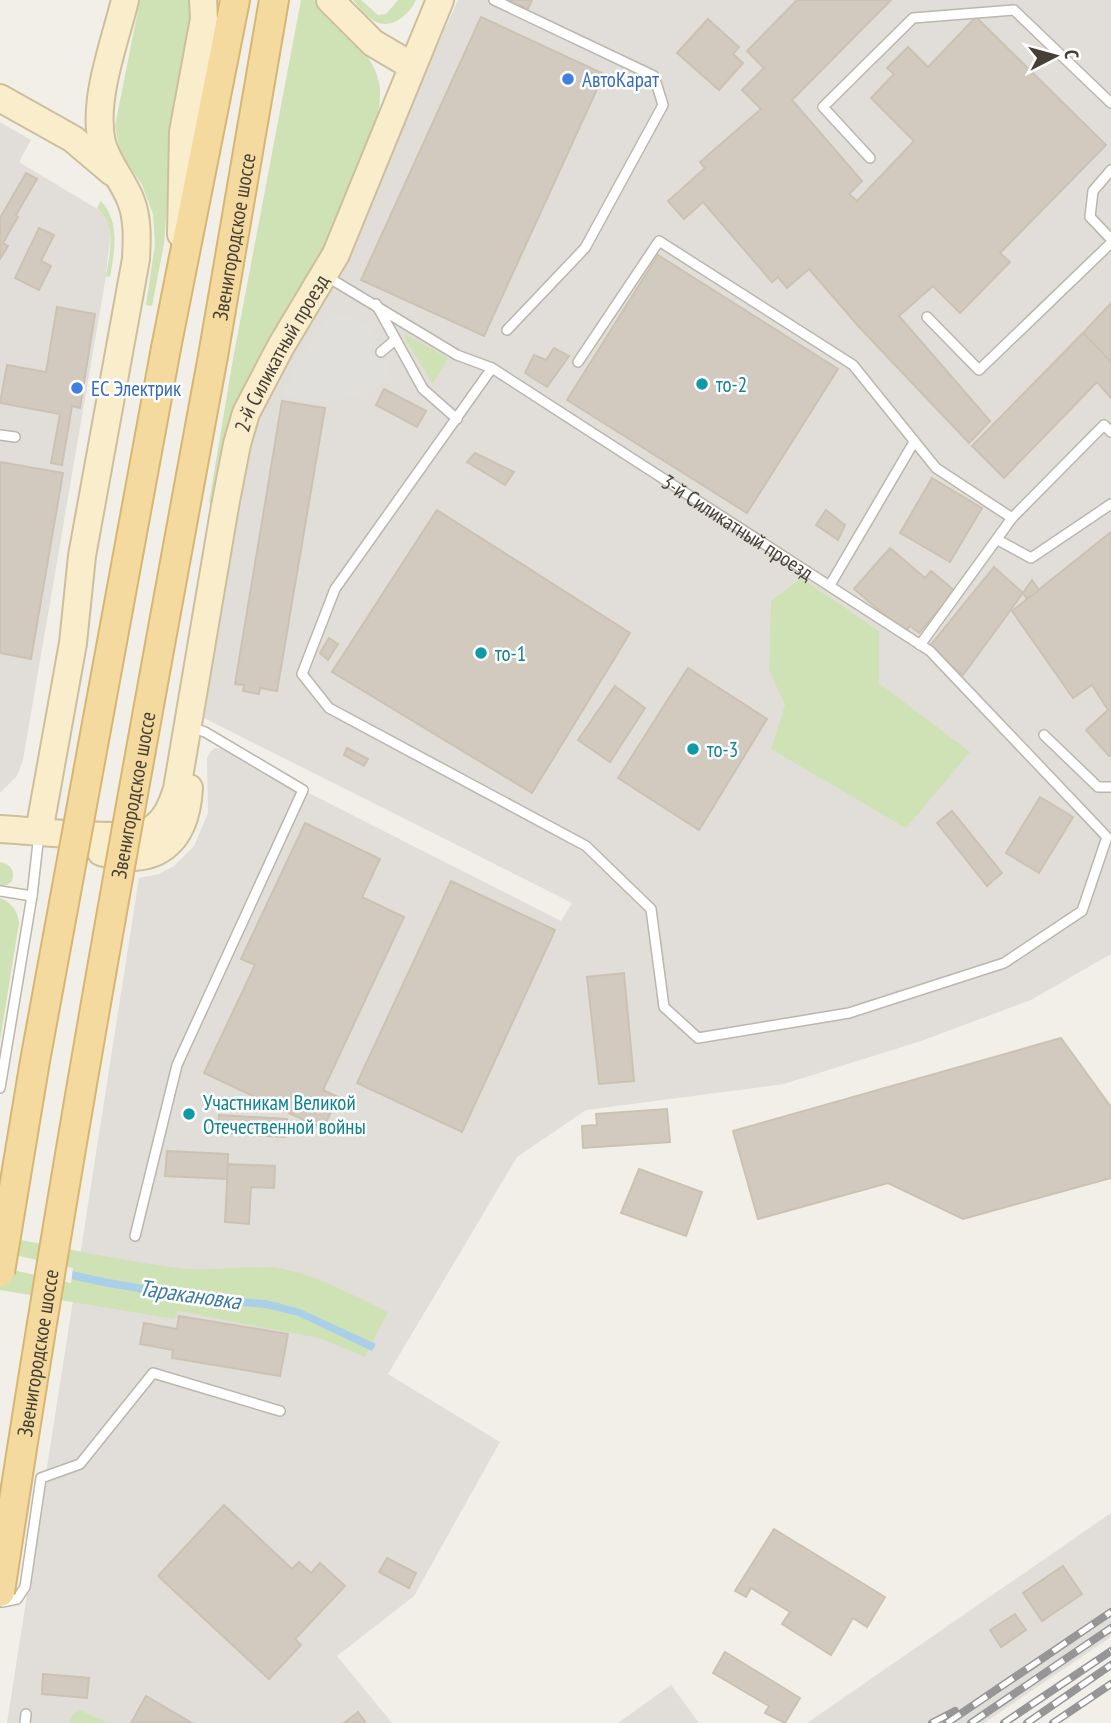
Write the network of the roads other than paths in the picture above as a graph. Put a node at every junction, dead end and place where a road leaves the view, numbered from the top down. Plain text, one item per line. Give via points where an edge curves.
1 (125, 0) edge
2 (235, 0) edge
3 (274, 0) edge
4 (330, 0) edge
5 (440, 0) edge
6 (495, 0) edge
7 (203, 9) edge
8 (412, 66) junction
9 (104, 84) junction
10 (0, 98) edge
11 (1111, 103) edge
12 (38, 120) junction
13 (870, 158) dead end
14 (1111, 170) edge
15 (117, 178) junction
16 (1111, 241) edge
17 (325, 275) junction
18 (376, 304) junction
19 (173, 310) junction
20 (927, 317) dead end
21 (507, 330) dead end
22 (395, 340) junction
23 (381, 352) dead end
24 (578, 362) dead end
25 (492, 368) junction
26 (457, 419) junction
27 (1111, 432) edge
28 (0, 435) edge
29 (15, 437) dead end
30 (914, 442) junction
31 (1111, 503) edge
32 (1012, 518) junction
33 (998, 540) junction
34 (830, 585) junction
35 (920, 645) junction
36 (188, 726) junction
37 (1044, 735) dead end
38 (1111, 787) edge
39 (0, 829) edge
40 (39, 832) junction
41 (0, 891) edge
42 (32, 896) junction
43 (0, 1088) edge
44 (135, 1236) dead end
45 (0, 1272) edge
46 (280, 1411) dead end
47 (0, 1592) edge
48 (0, 1601) edge

1 - 9 street
2 - 19 main road, Звенигородское шоссе
3 - 47 main road, Звенигородское шоссе, bridge via 86,1056
4 - 8 street via 373,43
5 - 8 street, 2-й Силикатный проезд
6 - 21 lane via 654,76 663,105 585,248
7 - 19 street, Звенигородское шоссе via 183,132
8 - 17 street, 2-й Силикатный проезд
9 - 12 street via 79,119 56,124
9 - 15 street via 100,128
10 - 12 street
11 - 13 lane via 1014,10 913,18 823,107
12 - 15 street via 73,139
14 - 16 lane via 1093,191 1090,217
15 - 40 street via 135,218 136,259 84,541 73,643
16 - 20 lane via 979,370
17 - 18 lane, 3-й Силикатный проезд
17 - 36 street, 2-й Силикатный проезд via 246,413
18 - 22 lane
18 - 25 lane, 3-й Силикатный проезд via 457,355
19 - 45 main road, Звенигородское шоссе, bridge
22 - 23 lane
22 - 26 lane via 423,389
24 - 30 lane via 659,241 853,365
25 - 26 lane
25 - 34 lane, 3-й Силикатный проезд
26 - 35 lane, 3-й Силикатный проезд via 335,589 302,674 329,708 586,846 651,909 664,1007 698,1038 849,1013 1004,963 1082,911 1107,836
27 - 32 lane via 1104,425
28 - 29 lane
30 - 32 lane via 936,468
30 - 34 lane
31 - 33 lane via 1031,558
32 - 33 lane
33 - 35 lane
34 - 35 lane, 3-й Силикатный проезд
36 - 40 street, 2-й Силикатный проезд via 188,804 180,830 165,847 126,858
36 - 44 lane via 303,790 177,1065
37 - 38 lane via 1098,787
39 - 40 street, 2-й Силикатный проезд
40 - 42 lane
41 - 42 lane
42 - 43 lane
46 - 48 lane via 153,1373 80,1464 41,1478 25,1587 17,1599

